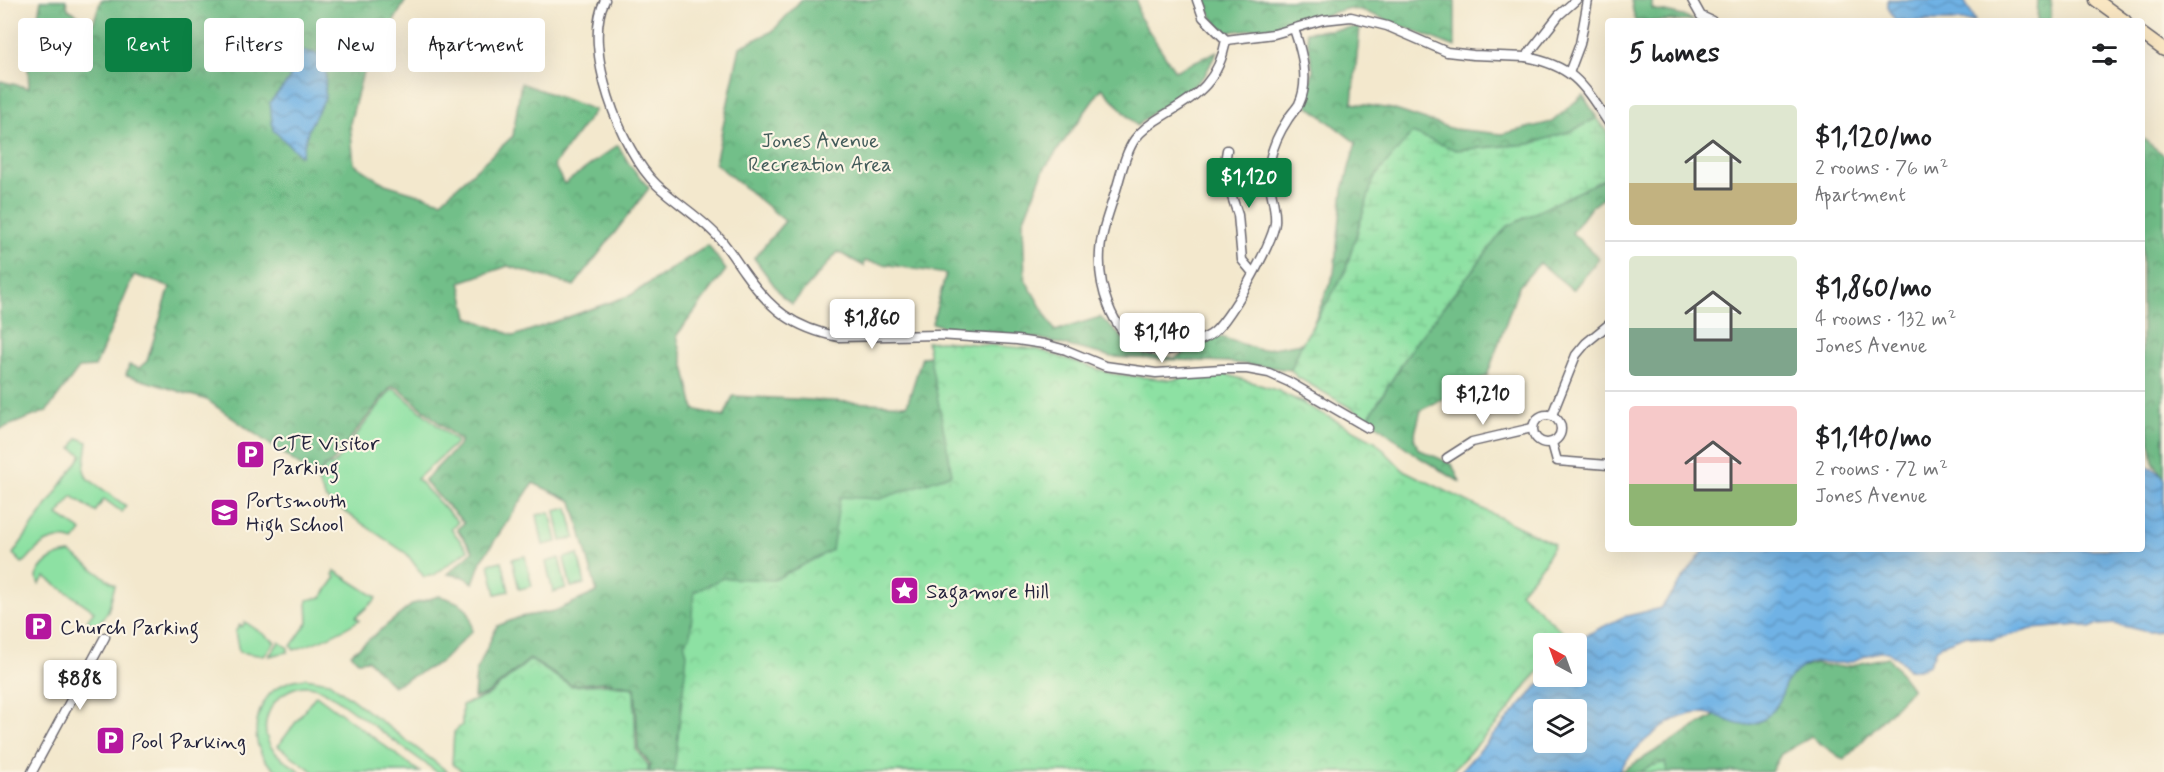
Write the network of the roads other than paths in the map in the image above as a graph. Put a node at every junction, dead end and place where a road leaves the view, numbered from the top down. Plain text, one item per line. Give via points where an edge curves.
1 (605, 0) edge
2 (1197, 0) edge
3 (1576, 0) edge
4 (1588, 0) edge
5 (1692, 0) edge
6 (2096, 0) edge
7 (1705, 18) edge
8 (2121, 18) edge
9 (1294, 29) junction
10 (2145, 36) edge
11 (1226, 40) junction
12 (2164, 50) edge
13 (1526, 57) junction
14 (1569, 73) junction
15 (1605, 117) edge
16 (1227, 150) dead end
17 (1253, 273) junction
18 (1605, 327) edge
19 (1552, 415) junction
20 (1368, 428) dead end
21 (1532, 428) junction
22 (1551, 443) junction
23 (1447, 458) dead end
24 (1605, 465) edge
25 (105, 637) dead end
26 (32, 772) edge

1 - 20 street via 597,21 598,54 609,97 630,150 656,185 721,239 773,308 796,324 839,337 938,335 1044,344 1105,366 1138,372 1247,369 1289,382
2 - 11 street via 1203,17
3 - 13 street
4 - 14 street via 1580,44
5 - 7 street
6 - 8 main road
9 - 11 street
9 - 13 street via 1351,17 1387,26 1447,51
9 - 17 street via 1305,76 1303,89 1272,154 1268,176 1274,230
10 - 12 main road
11 - 17 street via 1212,80 1181,106 1144,128 1133,142 1102,235 1101,266 1106,298 1118,325 1133,342 1153,351 1173,351 1216,332
13 - 14 street via 1551,62
14 - 15 street via 1588,91
16 - 17 street via 1224,168 1238,215 1242,260
18 - 19 street via 1576,355
19 - 21 street via 1536,419
19 - 22 street via 1562,429
21 - 22 street via 1539,442
21 - 23 street via 1472,441
22 - 24 street via 1557,461
25 - 26 street

